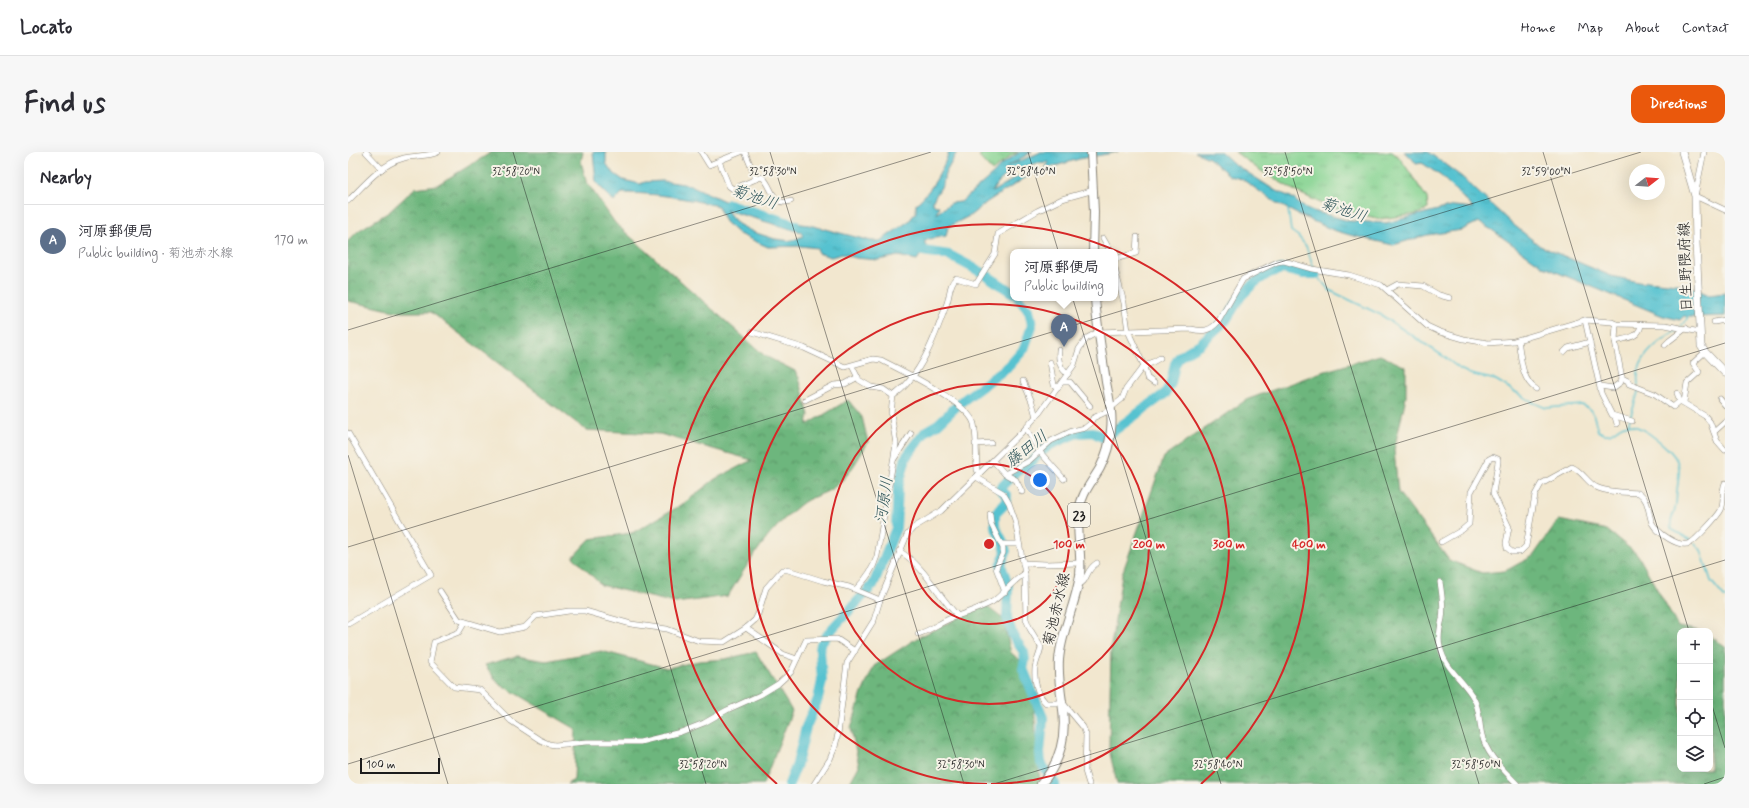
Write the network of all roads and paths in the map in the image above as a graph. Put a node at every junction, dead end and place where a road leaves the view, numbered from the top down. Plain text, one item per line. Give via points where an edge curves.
1 (366, 152) edge
2 (438, 152) edge
3 (701, 152) edge
4 (741, 152) edge
5 (745, 152) edge
6 (1091, 152) edge
7 (1682, 152) edge
8 (1704, 152) edge
9 (719, 161) junction
10 (382, 169) junction
11 (756, 179) junction
12 (1094, 190) junction
13 (1696, 196) junction
14 (791, 201) dead end
15 (348, 202) edge
16 (1725, 210) edge
17 (1137, 237) dead end
18 (1103, 238) dead end
19 (1093, 249) edge
20 (1109, 249) edge
21 (1118, 258) edge
22 (1118, 280) edge
23 (1387, 290) junction
24 (1450, 298) dead end
25 (1095, 301) edge
26 (1585, 320) junction
27 (1725, 320) edge
28 (1714, 322) dead end
29 (1616, 324) junction
30 (1641, 324) junction
31 (1686, 328) junction
32 (1128, 331) junction
33 (752, 332) dead end
34 (1098, 332) junction
35 (1700, 332) junction
36 (1518, 340) junction
37 (1615, 341) junction
38 (1590, 342) junction
39 (1665, 345) dead end
40 (1059, 350) dead end
41 (1564, 352) dead end
42 (1705, 352) junction
43 (1160, 358) dead end
44 (1050, 362) dead end
45 (852, 366) junction
46 (1144, 366) junction
47 (1725, 373) edge
48 (1068, 374) junction
49 (858, 377) junction
50 (914, 377) junction
51 (1622, 378) junction
52 (1023, 382) dead end
53 (1062, 382) junction
54 (1154, 383) dead end
55 (1600, 386) junction
56 (1058, 388) junction
57 (1536, 389) dead end
58 (1677, 393) dead end
59 (894, 396) junction
60 (1720, 399) dead end
61 (805, 400) dead end
62 (1682, 401) junction
63 (1725, 405) edge
64 (1090, 406) dead end
65 (1110, 408) junction
66 (1036, 417) junction
67 (1615, 417) junction
68 (1632, 421) dead end
69 (1725, 422) edge
70 (1617, 424) dead end
71 (1026, 428) junction
72 (911, 432) dead end
73 (1714, 432) junction
74 (348, 433) edge
75 (991, 443) dead end
76 (975, 444) junction
77 (1725, 450) edge
78 (1039, 451) junction
79 (893, 460) junction
80 (993, 461) junction
81 (1005, 474) junction
82 (978, 475) junction
83 (1064, 479) dead end
84 (1725, 483) edge
85 (1022, 492) dead end
86 (990, 514) dead end
87 (1441, 542) dead end
88 (1001, 544) junction
89 (1019, 544) junction
90 (899, 551) junction
91 (1023, 563) junction
92 (1080, 563) junction
93 (1097, 563) dead end
94 (1025, 574) junction
95 (1440, 582) dead end
96 (1077, 586) junction
97 (856, 589) junction
98 (440, 590) dead end
99 (1005, 592) junction
100 (880, 600) junction
101 (958, 616) junction
102 (466, 622) junction
103 (348, 624) edge
104 (746, 628) junction
105 (918, 634) dead end
106 (855, 651) junction
107 (797, 659) junction
108 (1063, 703) junction
109 (1043, 782) edge
110 (814, 784) edge
111 (1089, 784) edge
112 (1517, 784) edge

1 - 10 street
2 - 10 street via 405,157
3 - 9 street via 709,165
4 - 9 street
5 - 11 street
6 - 12 main road
7 - 13 main road, 日生野隈府線
8 - 13 street
9 - 11 street via 729,186 733,189
10 - 15 street
11 - 14 street via 762,177 766,180 773,196 779,200
12 - 19 main road
12 - 50 street via 1056,202 998,234 991,262 976,284 956,278 952,281 934,336
13 - 16 street
13 - 35 main road, 日生野隈府線
17 - 21 street via 1136,253
18 - 20 street
22 - 32 street
23 - 24 street via 1398,284 1423,286
23 - 32 street via 1381,285 1349,275 1284,261 1277,262 1243,279 1218,322 1206,331
23 - 36 street via 1427,326 1440,332 1488,343
25 - 34 main road, 菊池赤水線 / 23
26 - 29 street
26 - 36 street
26 - 38 street
27 - 28 street
29 - 30 street
29 - 37 street
30 - 31 street
30 - 37 street via 1636,336
31 - 35 street
31 - 39 street
32 - 34 street
32 - 46 street
33 - 45 street via 804,348 845,367
34 - 48 street via 1082,342
34 - 65 main road, 菊池赤水線 / 23
35 - 42 main road, 日生野隈府線 via 1701,346
36 - 57 street via 1524,375
37 - 51 street
38 - 41 street via 1568,348
38 - 55 street
40 - 48 street via 1062,370
42 - 47 main road, 日生野隈府線
42 - 62 street via 1693,363 1699,372 1687,383
43 - 46 street
44 - 56 street via 1054,385
45 - 49 street
45 - 50 street via 873,359 881,360
46 - 54 street via 1147,378
46 - 65 street via 1126,389 1122,399
48 - 53 street
49 - 59 street via 871,388 883,389
49 - 61 street via 844,384 834,385
50 - 59 street
50 - 76 street via 968,412 974,423
51 - 55 street via 1613,388
51 - 62 street via 1629,384 1655,394 1672,409
52 - 66 street
53 - 56 street
53 - 64 street via 1070,382
55 - 67 street via 1606,404
56 - 66 street
58 - 62 street
59 - 79 street via 891,413 896,444
60 - 63 street
62 - 73 street via 1705,416
65 - 78 street via 1093,418 1085,428 1051,441
65 - 92 main road, 菊池赤水線 / 23 via 1110,443 1100,468 1082,498 1079,510
66 - 71 street
67 - 68 street
67 - 70 street
69 - 73 street
71 - 78 street
71 - 80 street
72 - 79 street
73 - 77 street via 1717,441
74 - 103 street via 431,574
75 - 76 street
76 - 82 street
78 - 81 street via 1029,461
78 - 83 street
79 - 97 street via 874,568
80 - 81 street
80 - 82 street
81 - 85 street via 1016,480
82 - 89 street via 1003,493 1009,503
82 - 90 street via 941,511 913,528
84 - 87 street via 1721,510 1713,522 1691,543 1682,544 1658,533 1643,495 1596,487 1572,467 1541,484 1535,495 1526,546 1520,552 1512,552 1506,543 1509,527 1493,493 1498,462 1498,459 1493,457 1489,459 1471,492 1469,524
86 - 88 street
88 - 89 street
88 - 99 street via 1003,553 996,568
89 - 91 street
90 - 100 street
90 - 101 street via 922,572
91 - 92 street
91 - 94 street
92 - 96 main road, 菊池赤水線 / 23
93 - 96 street via 1088,570 1082,584
94 - 99 street
94 - 108 street via 1026,619 1041,647 1035,668 1039,696 1046,703
95 - 112 street via 1440,645 1445,660 1474,700 1485,746
96 - 108 main road, 菊池赤水線 / 23 via 1059,660 1059,686
97 - 100 street
97 - 104 street via 823,582 803,573 782,570 766,588 758,614
98 - 102 street via 459,620
99 - 101 street via 992,602
100 - 106 street via 874,620
101 - 105 street
102 - 104 street via 500,632 525,627 536,616 585,611 631,624 666,629 699,641 724,642
102 - 107 street via 459,632 434,642 430,662 454,687 480,690 511,721 540,740 555,745 640,742 681,732 704,723 778,684 791,672
104 - 107 street via 783,654
106 - 107 street via 837,639 806,640
106 - 110 street via 846,663 844,672 835,747
108 - 109 main road, 菊池赤水線 / 23 via 1063,739 1054,767
108 - 111 street via 1086,735 1085,771

